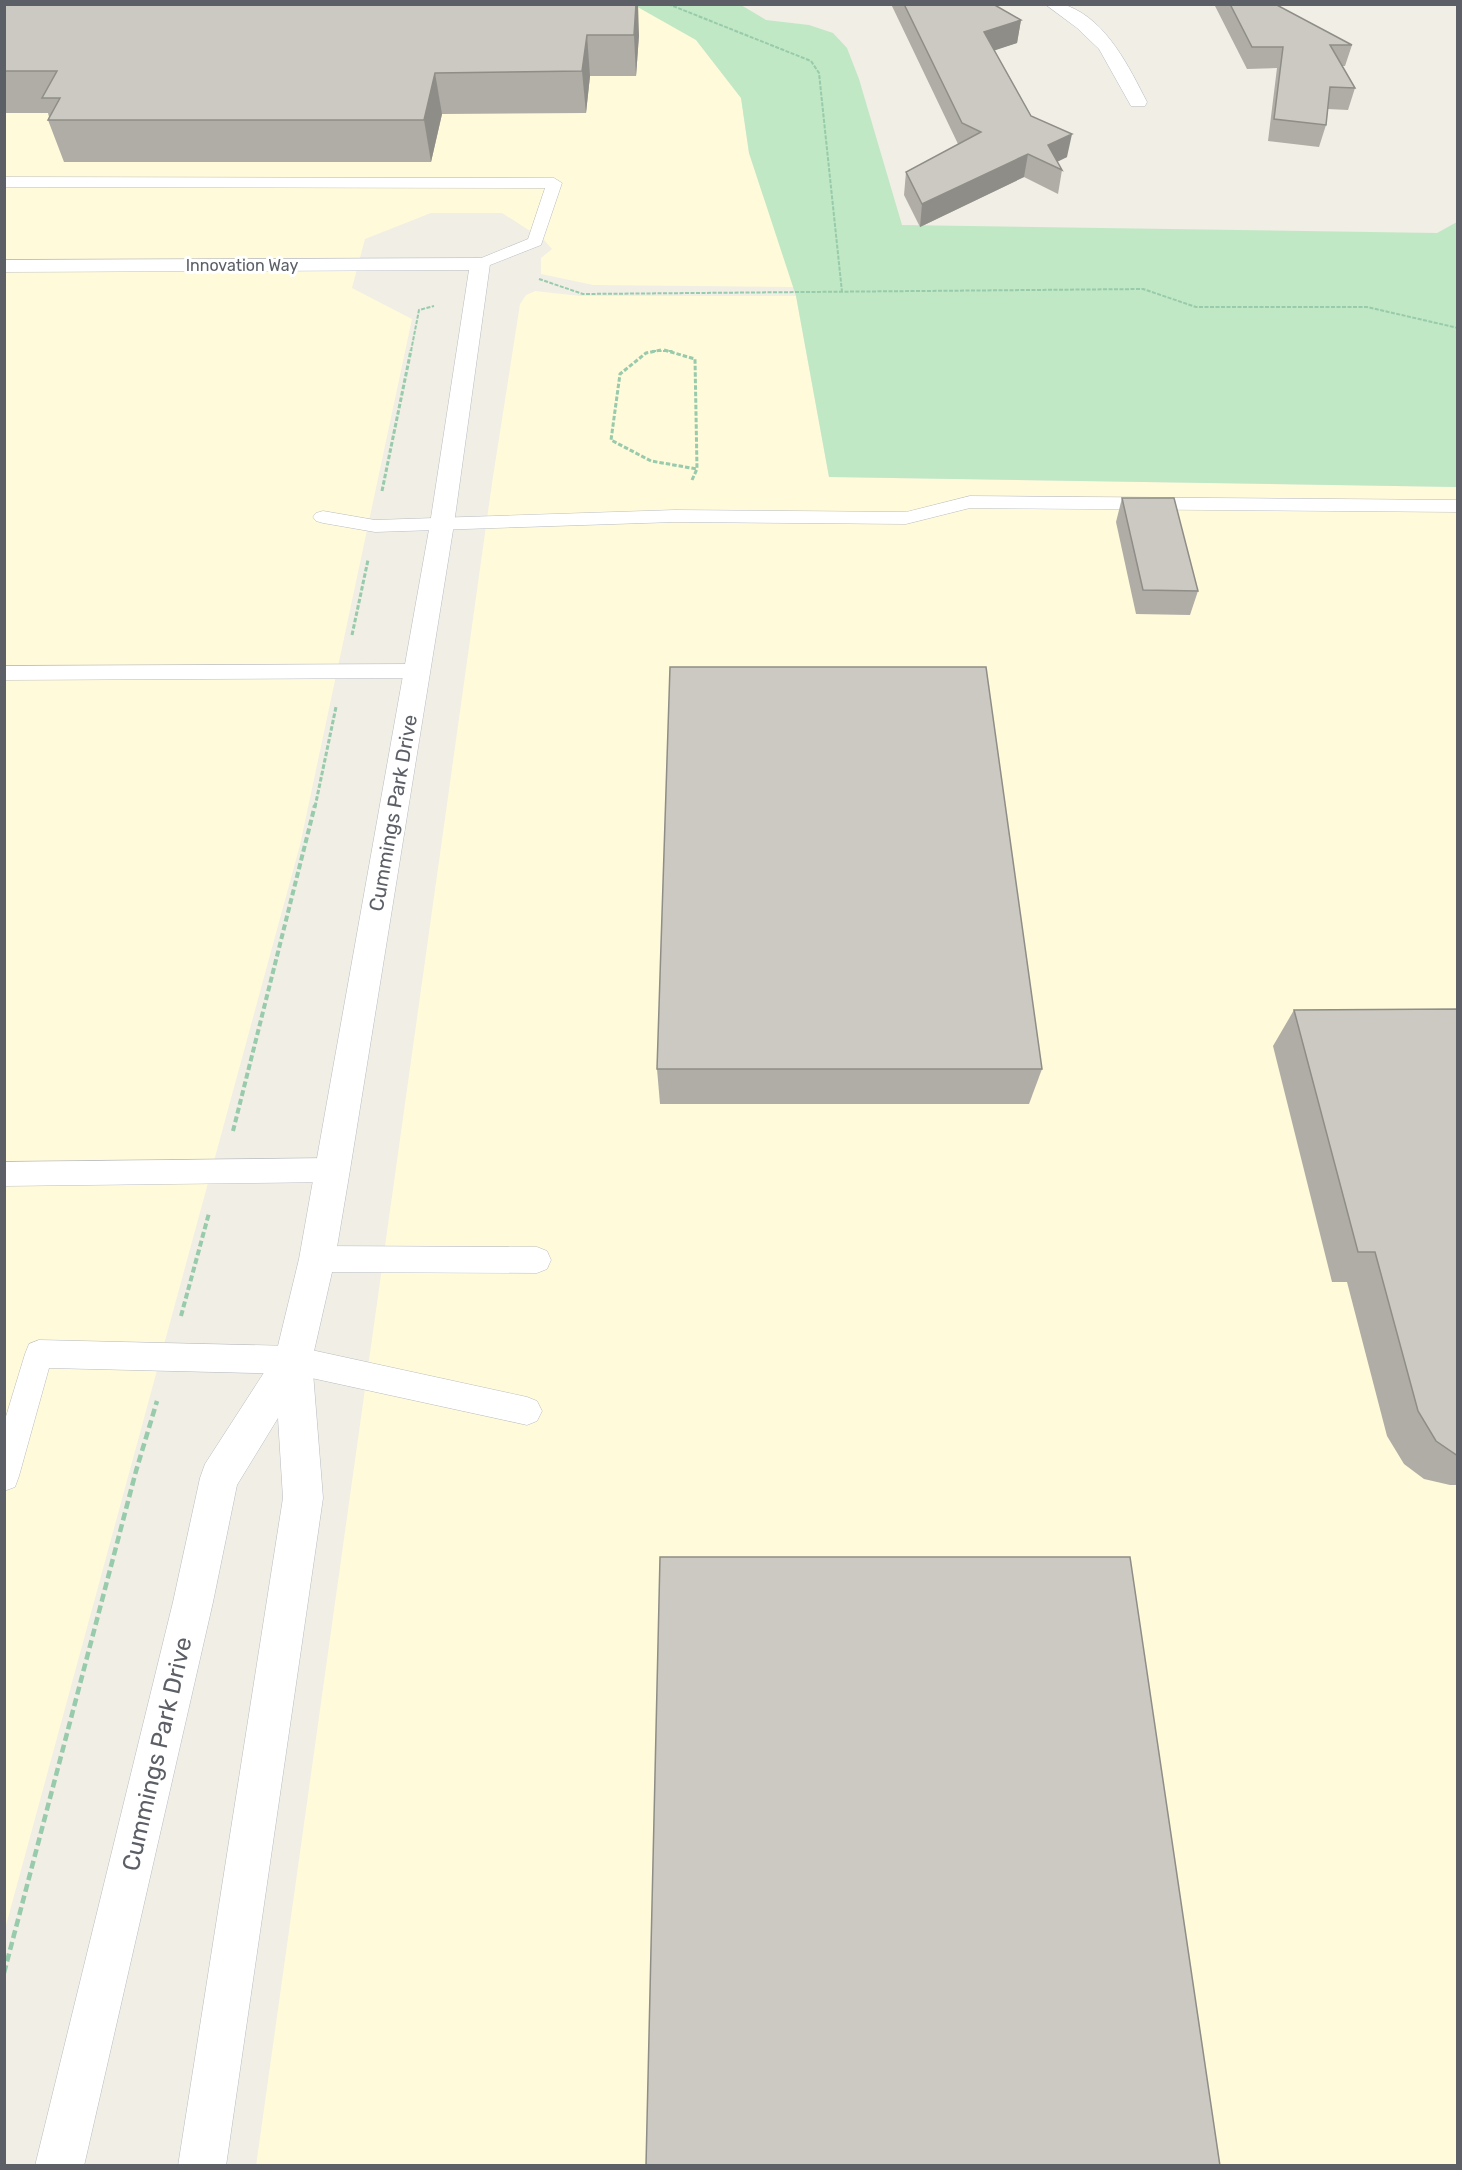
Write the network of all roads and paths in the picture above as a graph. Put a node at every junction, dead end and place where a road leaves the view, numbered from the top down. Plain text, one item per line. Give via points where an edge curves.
1 (668, 4) edge
2 (1053, 4) edge
3 (1138, 102) dead end
4 (4, 182) edge
5 (480, 264) junction
6 (4, 266) edge
7 (538, 278) dead end
8 (843, 292) junction
9 (1458, 328) edge
10 (697, 469) junction
11 (1458, 506) edge
12 (675, 516) junction
13 (323, 517) dead end
14 (442, 524) junction
15 (417, 671) junction
16 (4, 673) edge
17 (333, 1170) junction
18 (4, 1174) edge
19 (317, 1259) junction
20 (537, 1260) dead end
21 (293, 1360) junction
22 (527, 1412) dead end
23 (4, 1476) edge
24 (59, 2166) edge
25 (202, 2166) edge

1 - 8 path via 811,61 819,73
2 - 3 street via 1089,28 1111,50
4 - 5 lane via 554,183 535,242
5 - 6 street, Innovation Way
5 - 14 street, Cummings Park Drive
7 - 8 path via 583,294
8 - 9 path via 1143,289 1196,308 1367,308
10 - 10 path via 695,359 674,349 643,352 620,374 611,440 633,455 661,465
10 - 12 path
11 - 12 lane via 970,502 906,518
12 - 14 lane
13 - 14 lane via 375,525
14 - 15 street, Cummings Park Drive
15 - 16 lane
15 - 17 street, Cummings Park Drive
17 - 18 lane
17 - 19 street, Cummings Park Drive
19 - 20 lane
19 - 21 street, Cummings Park Drive
21 - 22 lane
21 - 23 lane via 39,1354
21 - 24 street, Cummings Park Drive via 219,1478
21 - 25 street, Cummings Park Drive via 303,1498

